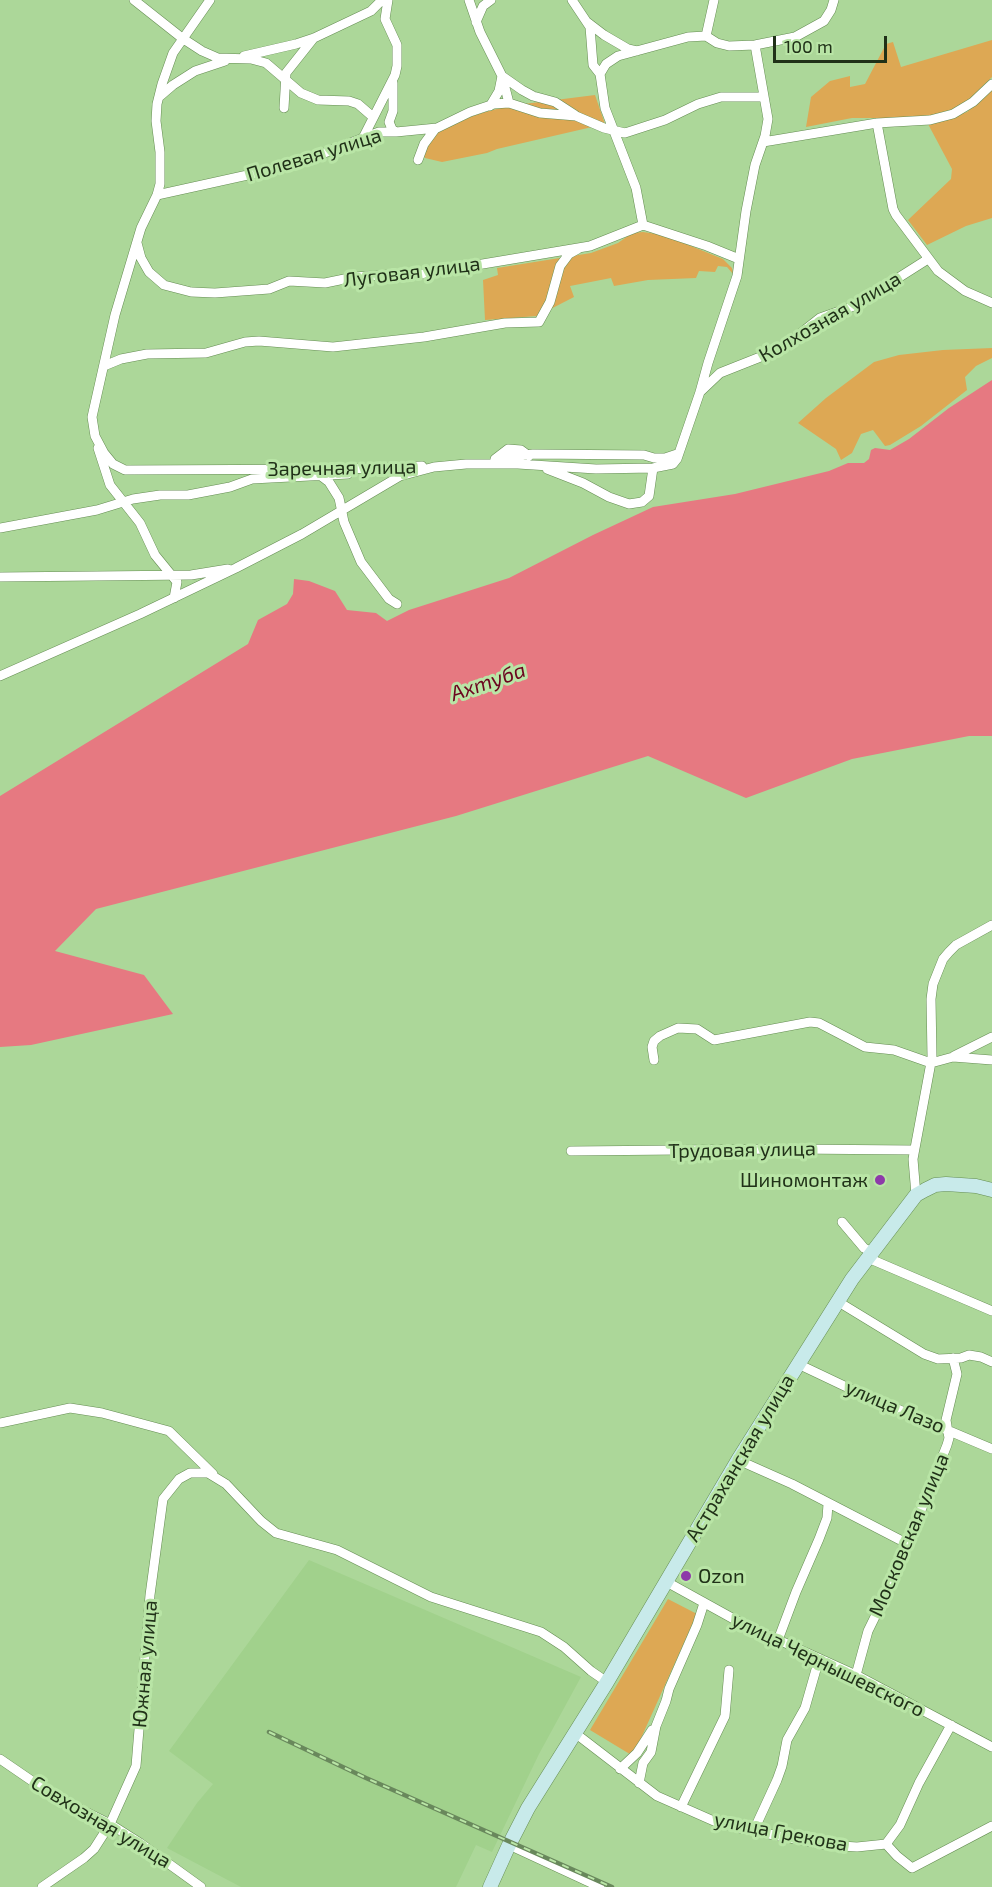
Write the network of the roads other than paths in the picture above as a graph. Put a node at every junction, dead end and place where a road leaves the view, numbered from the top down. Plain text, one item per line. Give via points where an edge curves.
1 (134, 0) edge
2 (210, 0) edge
3 (382, 0) edge
4 (388, 0) edge
5 (469, 0) edge
6 (491, 0) edge
7 (572, 0) edge
8 (714, 0) edge
9 (834, 0) edge
10 (476, 22) junction
11 (587, 22) junction
12 (706, 36) junction
13 (182, 38) junction
14 (314, 38) junction
15 (755, 45) junction
16 (637, 51) junction
17 (236, 58) junction
18 (600, 74) junction
19 (394, 75) junction
20 (502, 76) junction
21 (285, 81) junction
22 (992, 84) edge
23 (764, 97) junction
24 (158, 98) junction
25 (509, 103) junction
26 (490, 106) junction
27 (284, 108) dead end
28 (576, 116) junction
29 (373, 117) junction
30 (877, 123) junction
31 (437, 128) junction
32 (615, 131) junction
33 (396, 132) junction
34 (364, 136) junction
35 (763, 142) junction
36 (418, 160) dead end
37 (157, 195) junction
38 (643, 225) junction
39 (137, 242) junction
40 (580, 248) junction
41 (740, 259) junction
42 (928, 259) junction
43 (992, 303) edge
44 (104, 366) junction
45 (700, 392) junction
46 (97, 440) junction
47 (677, 454) junction
48 (527, 455) junction
49 (493, 461) junction
50 (466, 464) junction
51 (541, 466) junction
52 (390, 467) junction
53 (653, 468) junction
54 (124, 470) junction
55 (321, 476) junction
56 (110, 484) junction
57 (123, 502) junction
58 (341, 511) junction
59 (0, 528) edge
60 (236, 568) junction
61 (170, 574) junction
62 (0, 577) edge
63 (174, 598) junction
64 (397, 604) dead end
65 (0, 676) edge
66 (992, 925) edge
67 (992, 1037) edge
68 (953, 1057) junction
69 (654, 1060) dead end
70 (992, 1060) edge
71 (931, 1063) junction
72 (914, 1150) junction
73 (571, 1152) dead end
74 (992, 1190) edge
75 (916, 1196) junction
76 (842, 1222) dead end
77 (870, 1255) junction
78 (837, 1301) junction
79 (992, 1311) edge
80 (953, 1359) junction
81 (992, 1362) edge
82 (798, 1364) junction
83 (0, 1423) edge
84 (947, 1429) junction
85 (992, 1449) edge
86 (738, 1460) junction
87 (216, 1477) junction
88 (828, 1504) junction
89 (908, 1544) junction
90 (665, 1581) junction
91 (704, 1603) junction
92 (778, 1640) junction
93 (819, 1659) junction
94 (729, 1670) dead end
95 (856, 1675) junction
96 (607, 1682) junction
97 (951, 1725) junction
98 (656, 1726) junction
99 (575, 1734) junction
100 (992, 1747) edge
101 (0, 1759) edge
102 (620, 1769) junction
103 (639, 1782) junction
104 (681, 1807) junction
105 (110, 1824) junction
106 (992, 1826) edge
107 (754, 1830) junction
108 (886, 1844) junction
109 (509, 1845) junction
110 (42, 1887) edge
111 (201, 1887) edge
112 (490, 1887) edge
113 (600, 1887) edge

1 - 13 street
2 - 13 street
3 - 14 street via 371,11
4 - 19 street via 385,19 398,54
5 - 10 street
6 - 10 street via 483,6
7 - 11 street
8 - 12 street
9 - 15 street via 828,17 816,26 795,37
10 - 20 street
11 - 16 street
11 - 18 street via 593,65
12 - 15 street via 729,46
12 - 16 street
13 - 17 street via 218,58
13 - 24 street
14 - 17 street
14 - 21 street via 286,73
15 - 23 street, Колхозная улица
16 - 18 street via 618,56
17 - 21 street via 266,63
17 - 24 street via 195,71
18 - 32 street via 605,108
19 - 29 street
19 - 33 street via 389,122
20 - 25 street
20 - 26 street
20 - 28 street
21 - 27 street
21 - 29 street via 318,100 358,104
22 - 30 street via 953,114 930,120
23 - 32 street, Полевая улица via 721,96 639,129
23 - 35 street, Колхозная улица via 768,118
24 - 37 street via 161,167
25 - 26 street, Полевая улица
25 - 28 street, Полевая улица via 540,113
26 - 31 street, Полевая улица
28 - 32 street, Полевая улица
29 - 34 street
30 - 35 street
30 - 42 street via 893,209
31 - 33 street, Полевая улица
31 - 36 street via 424,144
32 - 38 street via 636,188
33 - 34 street, Полевая улица
34 - 37 street, Полевая улица via 293,165
35 - 41 street, Колхозная улица via 755,165
37 - 39 street
38 - 40 street, Луговая улица
38 - 41 street
39 - 40 street, Луговая улица via 149,272 164,285 215,293 269,289 289,281 325,283 354,277 423,274
39 - 44 street
40 - 44 street via 560,266 550,302 539,322 505,323 333,347 245,342 206,353 147,354
41 - 45 street, Колхозная улица
42 - 43 street via 952,282
42 - 45 street, Колхозная улица via 854,306 820,318 773,352 720,373
44 - 46 street via 92,417
45 - 47 street, Колхозная улица
46 - 54 street via 113,464
46 - 56 street
47 - 48 street, Заречная улица via 665,458 624,454
47 - 53 street via 673,464
48 - 49 street, Заречная улица
48 - 51 street
49 - 50 street, Заречная улица
49 - 51 street
50 - 52 street, Заречная улица
50 - 58 street via 400,476
51 - 53 street
51 - 53 street via 629,504 649,496
52 - 54 street, Заречная улица
52 - 55 street
54 - 56 street via 115,473
55 - 57 street via 252,479 188,495
55 - 58 street via 334,489
56 - 57 street
57 - 59 street
57 - 61 street
58 - 60 street
58 - 64 street via 361,562
60 - 61 street
60 - 63 street
61 - 62 street
61 - 63 street via 177,582
63 - 65 street
66 - 71 street via 956,945 938,970 931,999
67 - 68 street
68 - 70 street
68 - 71 street
69 - 71 street via 654,1041 678,1028 697,1029 714,1040 810,1022 865,1047 894,1050
71 - 72 street
72 - 73 street, Трудовая улица
72 - 75 street
74 - 75 main road via 946,1184 935,1185
75 - 77 main road, Астраханская улица
76 - 77 street
77 - 78 main road, Астраханская улица
77 - 79 street
78 - 80 street via 924,1354
78 - 82 main road, Астраханская улица
80 - 81 street via 969,1355
80 - 84 street, Московская улица via 957,1374
82 - 84 street, улица Лазо
82 - 86 main road, Астраханская улица
83 - 87 street via 70,1408 102,1413 169,1431
84 - 85 street, улица Лазо
84 - 89 street, Московская улица via 947,1445
86 - 88 street
86 - 90 main road, Астраханская улица
87 - 96 street via 276,1533 337,1550 431,1597 541,1632
87 - 105 street, Южная улица via 197,1471 190,1473 179,1479 163,1499 150,1595 136,1766
88 - 89 street
88 - 92 street via 827,1518
89 - 95 street, Московская улица via 868,1631
90 - 91 street, улица Чернышевского
90 - 96 main road, Астраханская улица
91 - 92 street, улица Чернышевского
91 - 98 street
92 - 93 street, улица Чернышевского
93 - 95 street, улица Чернышевского
93 - 107 street via 805,1708 787,1740 777,1780
94 - 104 street via 725,1716
95 - 97 street, улица Чернышевского
96 - 99 main road, Астраханская улица
97 - 100 street, улица Чернышевского
97 - 108 street via 900,1825
98 - 102 street
98 - 103 street
99 - 102 street, улица Грекова
99 - 109 main road, Астраханская улица
101 - 105 street, Совхозная улица via 54,1796
102 - 103 street, улица Грекова
103 - 104 street, улица Грекова
104 - 107 street, улица Грекова via 729,1826
105 - 110 street, Южная улица via 84,1858
105 - 111 street, Совхозная улица
106 - 108 street via 912,1868
107 - 108 street, улица Грекова via 826,1845
109 - 112 main road, Астраханская улица
109 - 113 street

